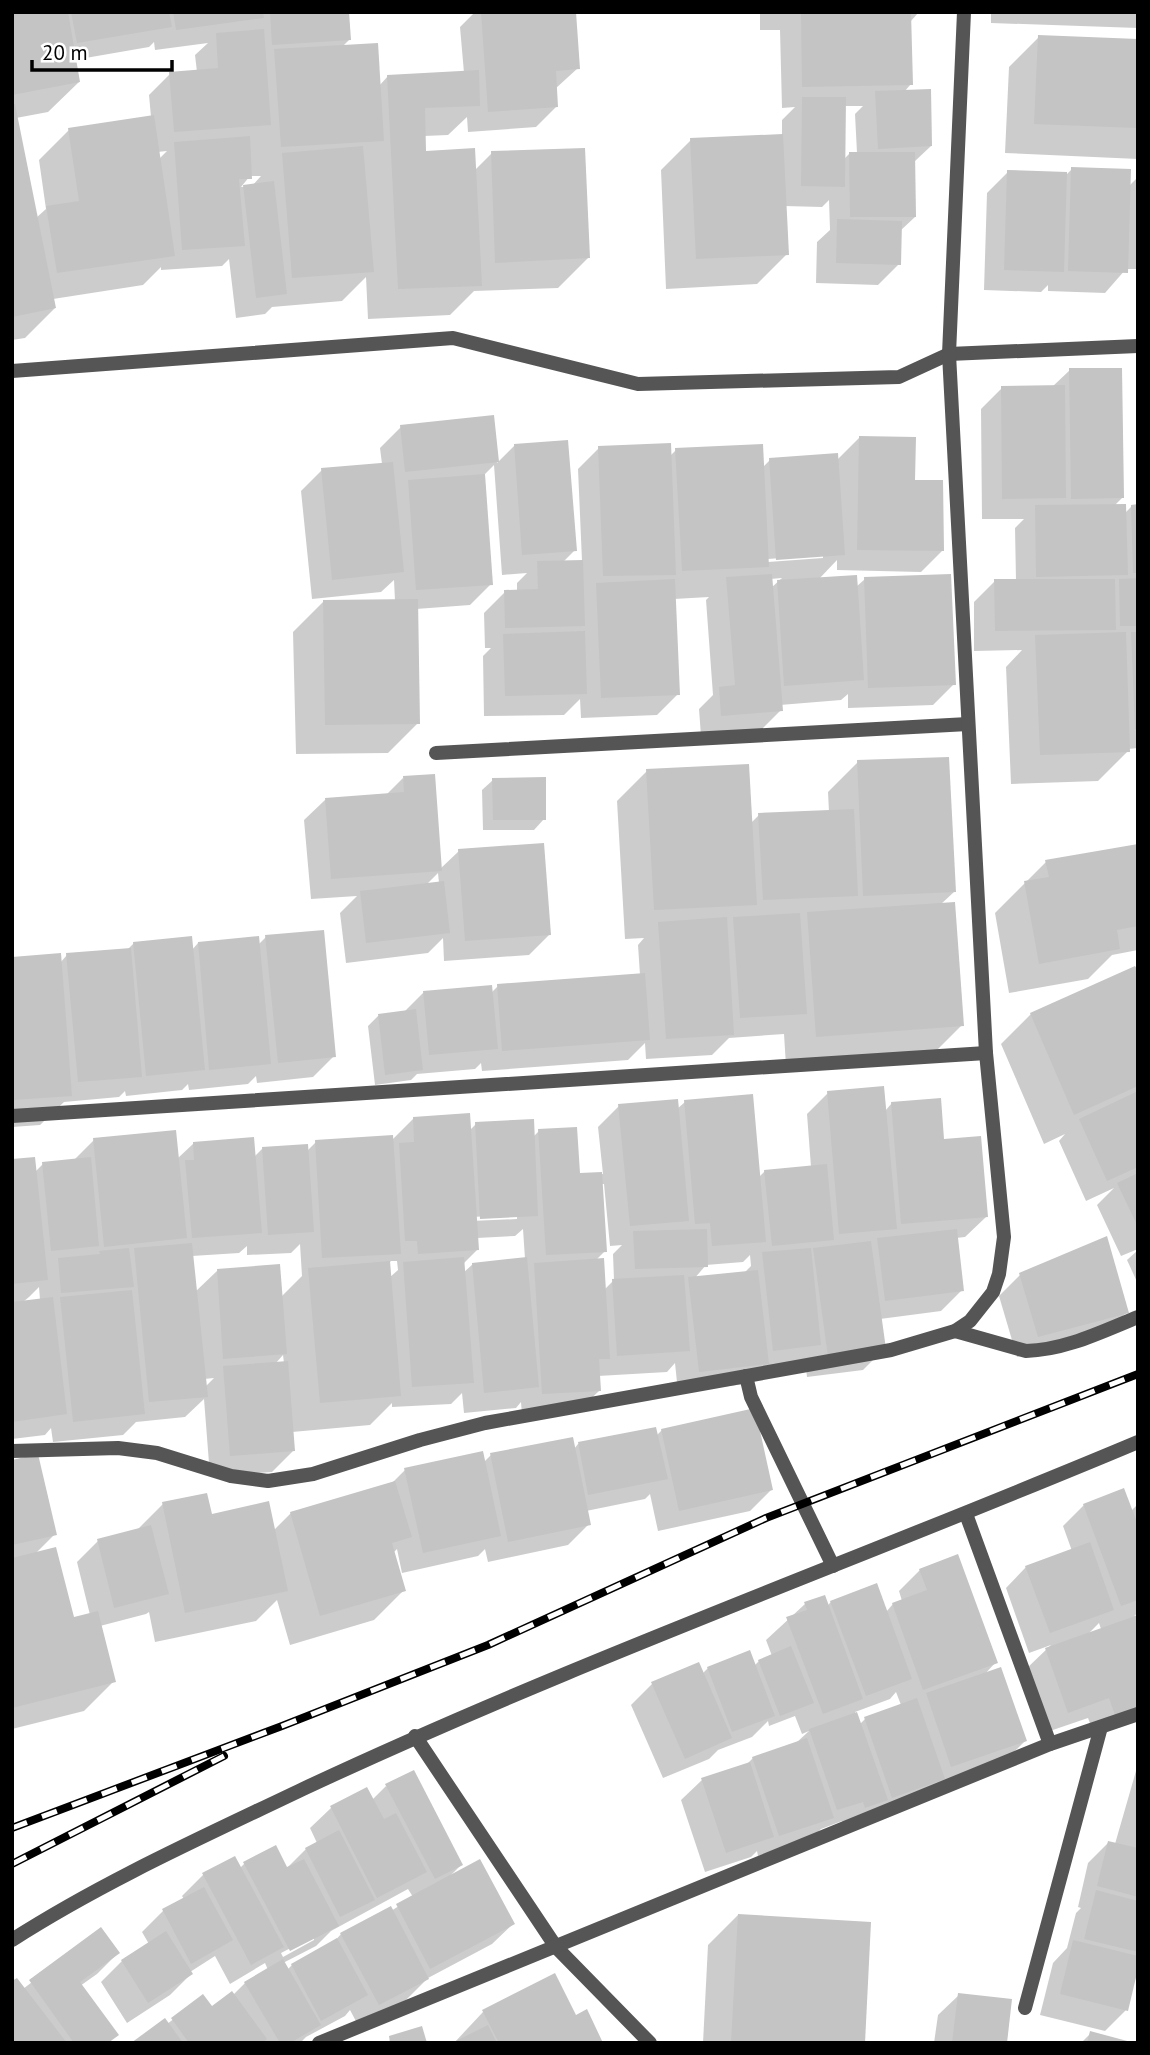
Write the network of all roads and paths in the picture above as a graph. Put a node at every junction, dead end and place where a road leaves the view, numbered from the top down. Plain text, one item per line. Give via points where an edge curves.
1 (964, 12) edge
2 (1138, 346) edge
3 (949, 354) junction
4 (12, 371) edge
5 (968, 724) junction
6 (436, 753) dead end
7 (986, 1053) junction
8 (12, 1116) edge
9 (1138, 1317) edge
10 (955, 1331) junction
11 (746, 1376) junction
12 (1138, 1442) edge
13 (12, 1451) edge
14 (966, 1514) junction
15 (833, 1566) junction
16 (1138, 1714) edge
17 (1101, 1727) junction
18 (415, 1736) junction
19 (1050, 1744) junction
20 (12, 1940) edge
21 (556, 1947) junction
22 (1025, 2008) dead end
23 (328, 2041) edge
24 (650, 2043) edge

1 - 3 street
2 - 3 street
3 - 4 street via 899,377 639,384 453,338
3 - 5 street
5 - 6 street
5 - 7 street
7 - 8 street
7 - 10 street via 1004,1237 993,1292 970,1321
9 - 10 street via 1065,1346 1026,1352
10 - 11 street via 891,1350
11 - 13 street via 473,1426 281,1480 251,1480 118,1448
11 - 15 street via 751,1397
12 - 14 street
14 - 15 street
14 - 19 street
15 - 18 street
16 - 17 street
17 - 19 street
17 - 22 street
18 - 20 street via 180,1848
18 - 21 street
19 - 21 street
21 - 23 street
21 - 24 street

